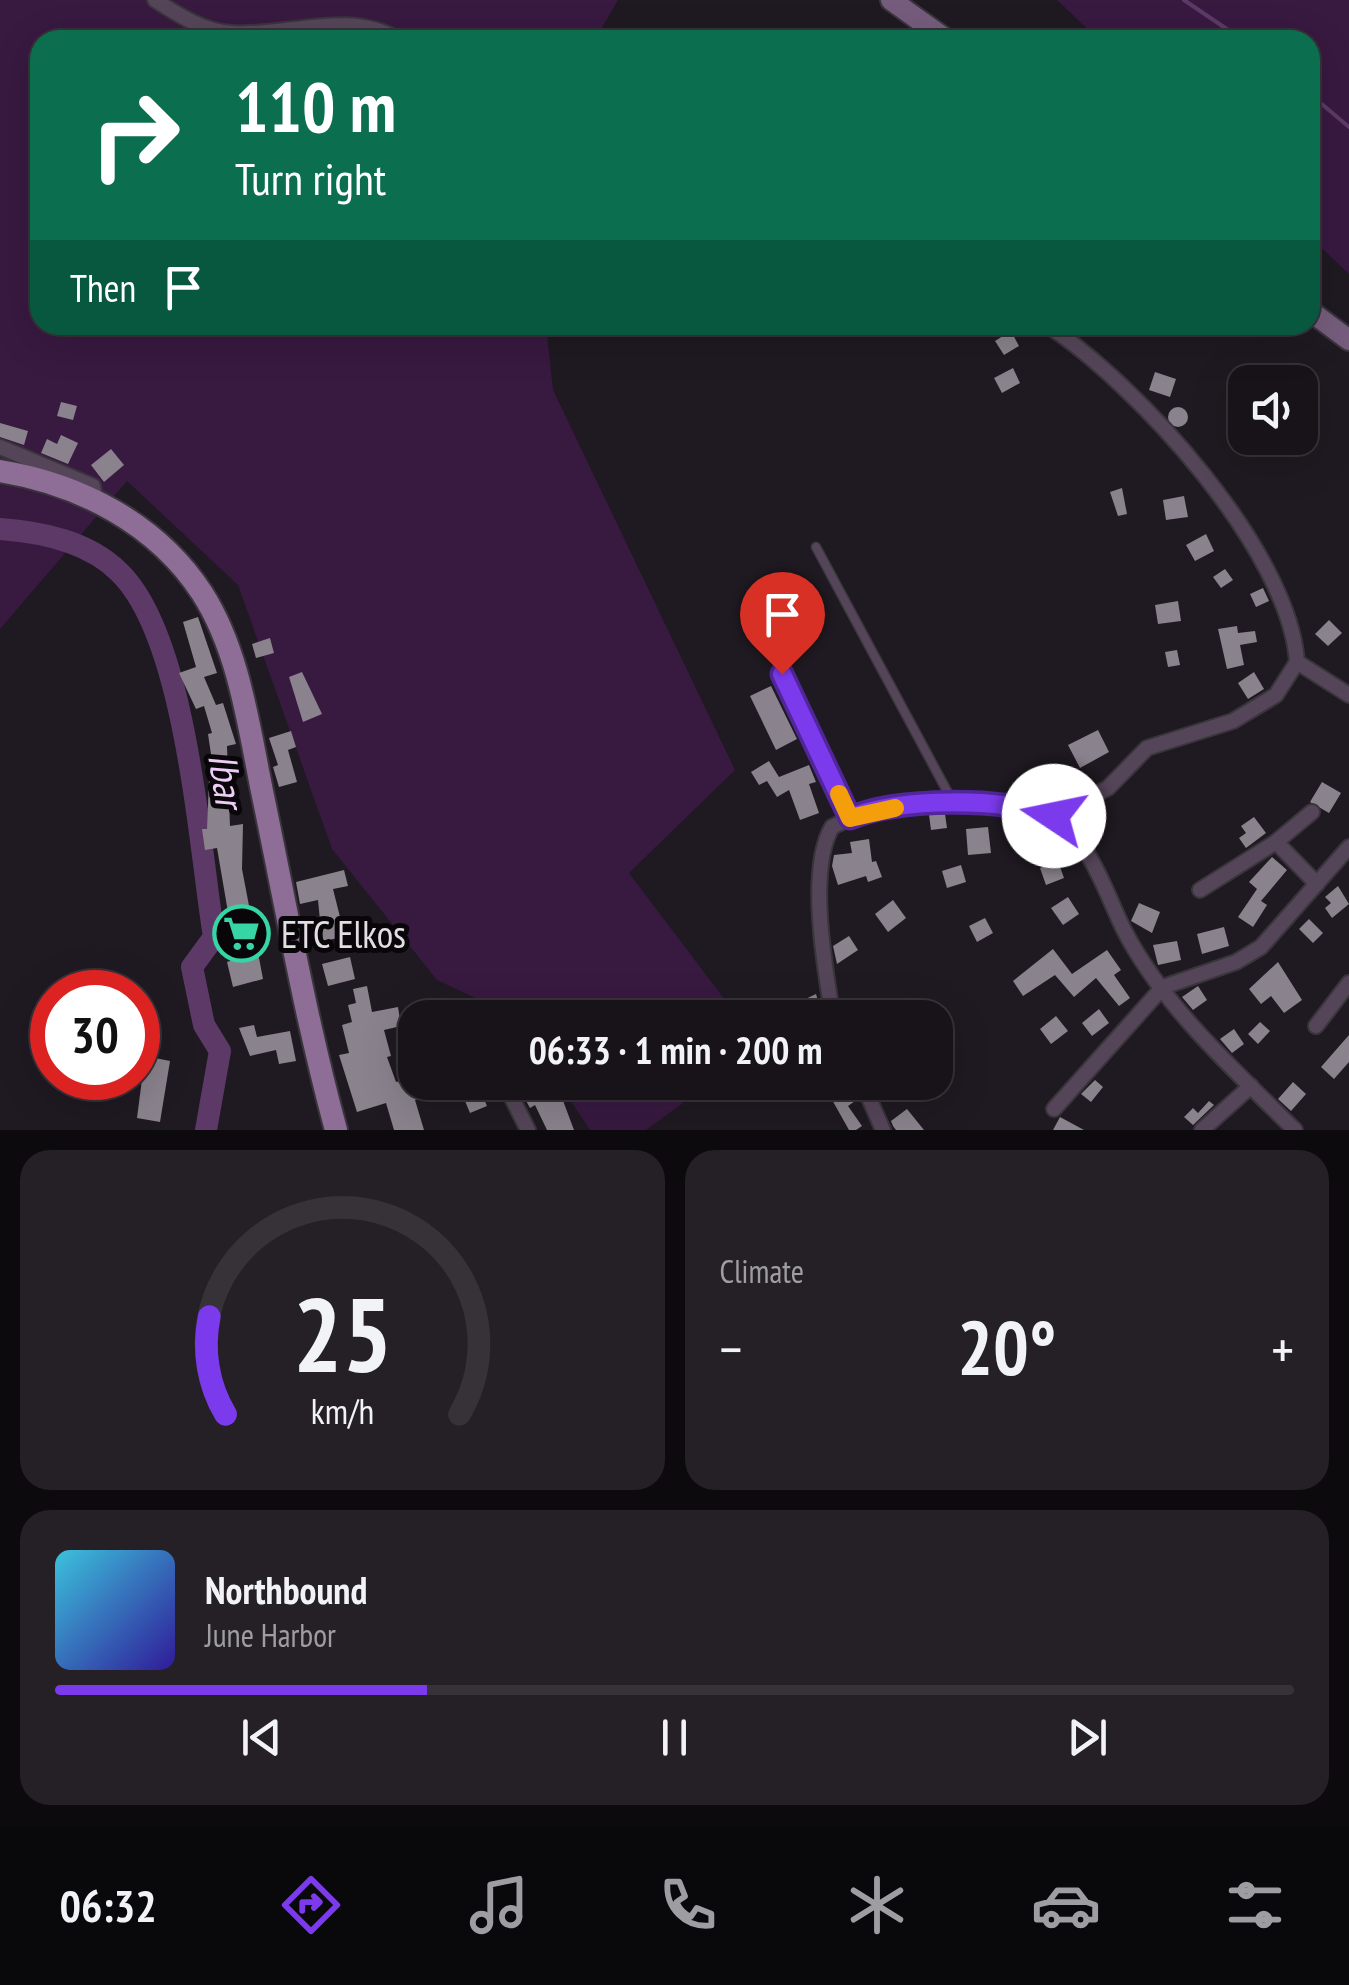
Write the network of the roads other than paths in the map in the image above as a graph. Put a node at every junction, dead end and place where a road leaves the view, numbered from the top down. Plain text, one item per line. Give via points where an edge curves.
1 (156, 0) edge
2 (890, 0) edge
3 (220, 30) edge
4 (270, 30) edge
5 (383, 30) edge
6 (933, 30) edge
7 (1320, 318) edge
8 (1058, 335) edge
9 (1349, 340) edge
10 (0, 447) edge
11 (0, 471) edge
12 (96, 500) junction
13 (816, 547) dead end
14 (1297, 662) junction
15 (782, 674) dead end
16 (1349, 694) edge
17 (954, 804) junction
18 (1312, 812) dead end
19 (1054, 816) junction
20 (850, 818) junction
21 (1276, 842) junction
22 (1349, 847) edge
23 (1318, 884) junction
24 (1200, 890) dead end
25 (1349, 983) edge
26 (1163, 988) junction
27 (829, 1000) edge
28 (1316, 1026) dead end
29 (1251, 1086) junction
30 (513, 1100) edge
31 (870, 1100) edge
32 (1054, 1109) dead end
33 (336, 1130) edge
34 (528, 1130) edge
35 (883, 1130) edge
36 (1202, 1130) edge
37 (1296, 1130) edge

1 - 3 street via 191,23
2 - 6 main road
4 - 5 street
7 - 9 main road
8 - 14 street via 1126,390 1185,452 1284,602
10 - 12 street via 92,486
11 - 12 main road
12 - 33 main road via 144,530 174,559 200,590 225,638
13 - 17 lane
14 - 16 street
14 - 19 street via 1276,696 1233,721 1147,748 1108,788
15 - 20 street
17 - 19 street
17 - 20 street
18 - 21 street
19 - 26 street via 1084,848 1126,934
20 - 27 street via 832,828 821,851
21 - 23 street
21 - 24 street
22 - 23 street
23 - 26 street via 1261,948
25 - 28 street
26 - 29 street
26 - 32 street
29 - 36 street
29 - 37 street
30 - 34 street
31 - 35 street

